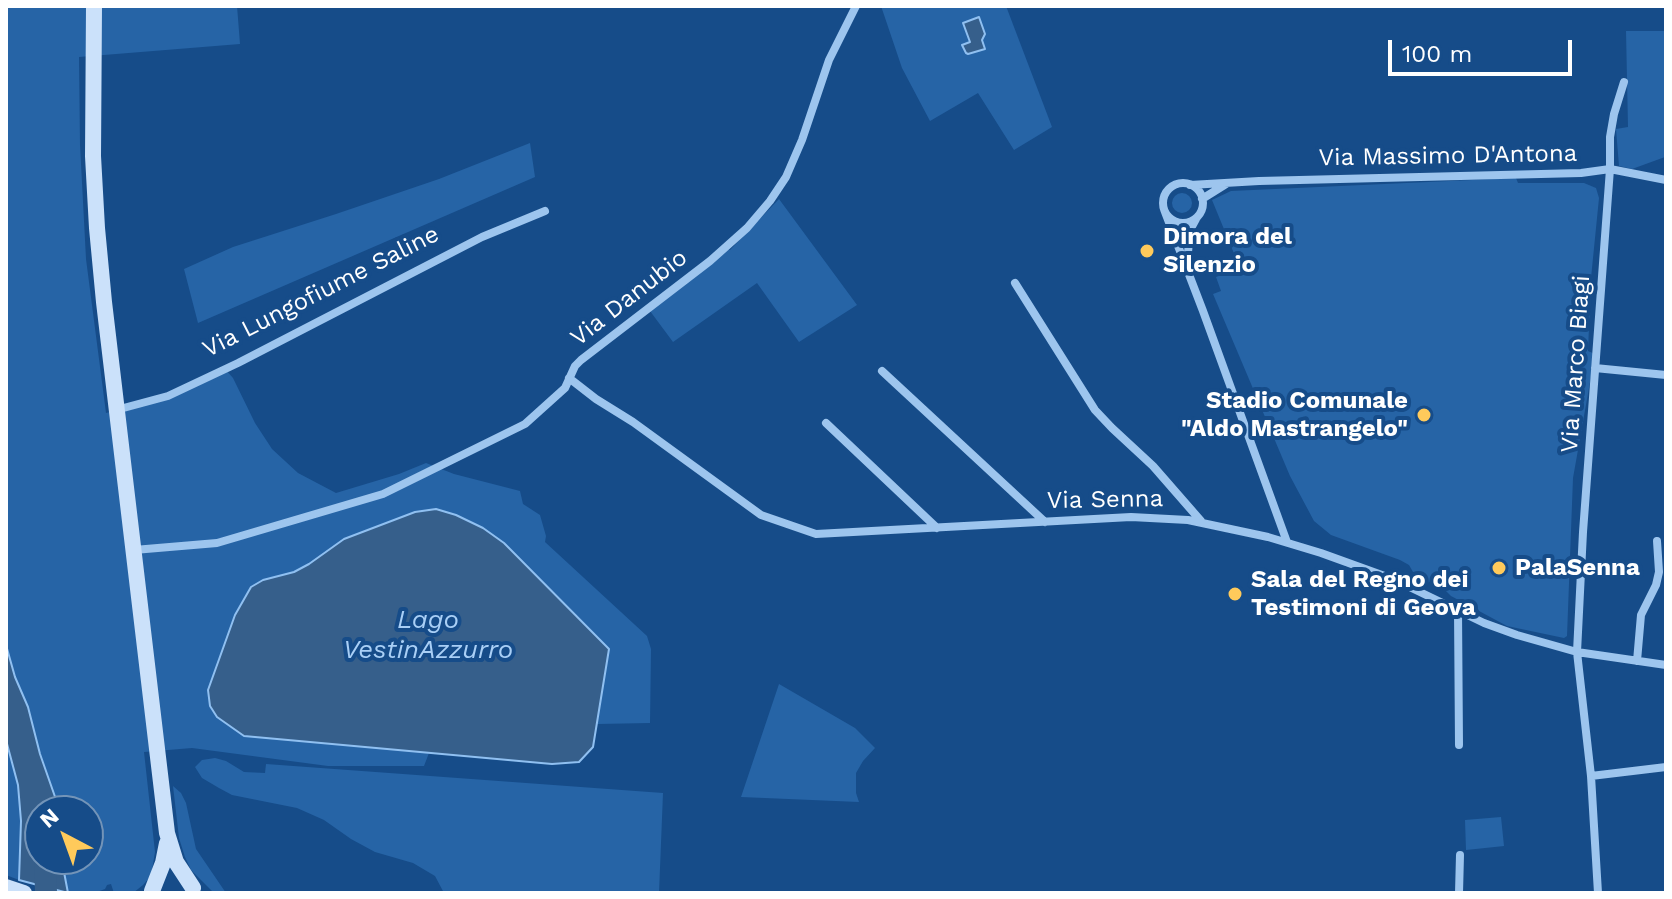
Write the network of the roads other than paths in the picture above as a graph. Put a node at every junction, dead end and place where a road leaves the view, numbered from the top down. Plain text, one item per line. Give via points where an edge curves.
1 (94, 6) edge
2 (856, 6) edge
3 (1624, 82) dead end
4 (1610, 169) junction
5 (1666, 180) edge
6 (1230, 182) junction
7 (1190, 185) junction
8 (1202, 199) junction
9 (545, 211) dead end
10 (1165, 212) junction
11 (1196, 218) junction
12 (1187, 269) junction
13 (1015, 283) dead end
14 (1595, 368) junction
15 (882, 371) dead end
16 (1666, 375) edge
17 (569, 378) junction
18 (116, 410) junction
19 (826, 423) dead end
20 (1045, 522) junction
21 (1202, 522) junction
22 (937, 528) junction
23 (1657, 541) dead end
24 (1287, 542) junction
25 (133, 550) junction
26 (1458, 610) junction
27 (1577, 652) junction
28 (1637, 661) junction
29 (1666, 665) edge
30 (1459, 745) dead end
31 (1666, 767) edge
32 (1591, 776) junction
33 (167, 833) junction
34 (1460, 855) dead end
35 (6, 887) edge
36 (196, 890) edge
37 (151, 892) edge
38 (24, 893) edge
39 (1459, 893) edge
40 (1598, 893) edge

1 - 18 street via 93,156
2 - 17 street, Via Danubio via 829,60 786,177 770,201 710,261 581,360
3 - 4 street, Via Marco Biagi via 1612,122
4 - 5 street, Via Massimo D'Antona
4 - 6 street, Via Massimo D'Antona
4 - 14 street, Via Marco Biagi
6 - 7 street, Via Massimo D'Antona
6 - 8 street, Via Massimo D'Antona
7 - 8 street
7 - 10 street via 1171,187 1164,199
8 - 11 street
9 - 18 street, Via Lungofiume Saline via 482,237 168,396
10 - 11 street via 1179,223
10 - 12 street
11 - 12 street
12 - 24 street
13 - 21 street via 1095,410
14 - 16 street
14 - 27 street, Via Marco Biagi
15 - 20 street
17 - 22 street, Via Senna via 761,515 816,534
17 - 25 street, Via Danubio via 565,388 525,424 383,494 217,543
18 - 25 street
19 - 22 street
20 - 21 street, Via Senna via 1151,517
20 - 22 street, Via Senna
21 - 24 street, Via Senna
23 - 28 street via 1659,572 1641,615
24 - 26 street, Via Senna via 1393,579
25 - 33 street
26 - 27 street, Via Senna via 1505,631
26 - 30 street
27 - 28 street, Via Senna
27 - 32 street, Via Marco Biagi
28 - 29 street, Via Senna
31 - 32 street
32 - 40 street, Via Marco Biagi
33 - 36 street via 176,862
33 - 37 street
34 - 39 street
35 - 38 street
36 - 37 street via 172,883

